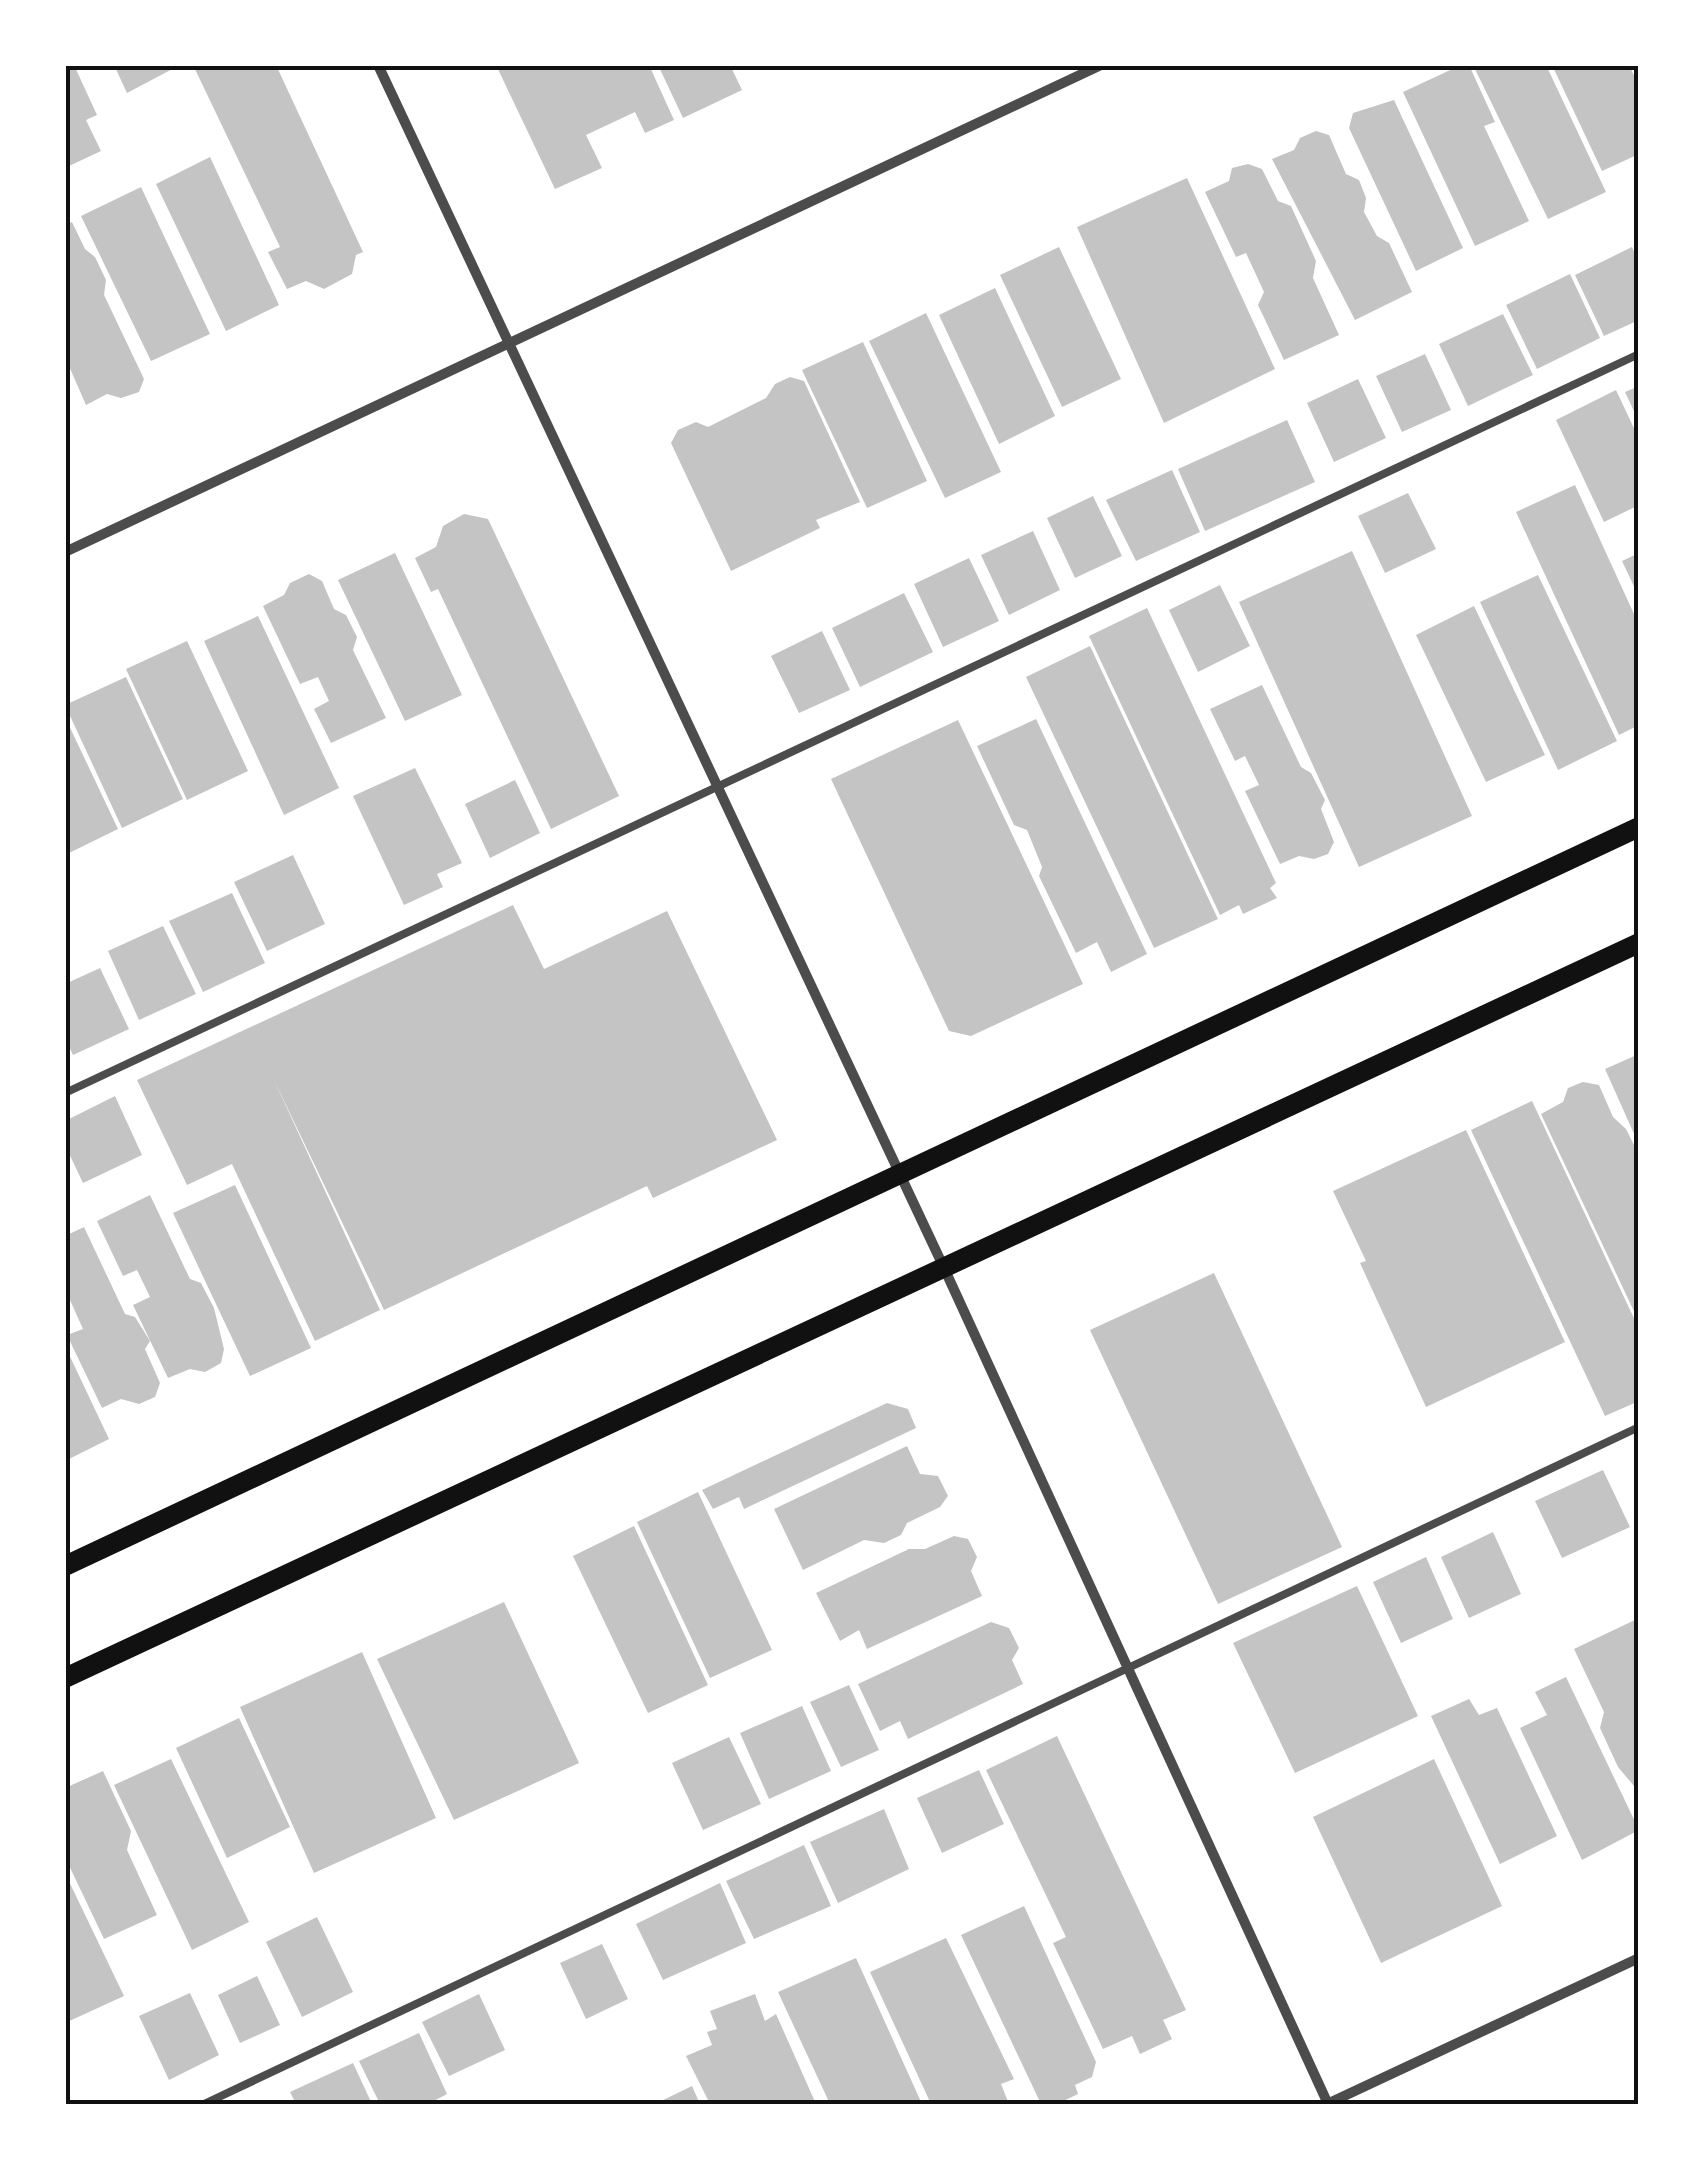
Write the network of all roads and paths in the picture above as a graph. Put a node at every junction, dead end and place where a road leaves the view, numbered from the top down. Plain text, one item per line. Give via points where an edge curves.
1 (378, 65) edge
2 (1101, 65) edge
3 (509, 343) junction
4 (1639, 354) edge
5 (65, 552) edge
6 (718, 787) junction
7 (1639, 828) edge
8 (1639, 943) edge
9 (65, 1093) edge
10 (900, 1175) junction
11 (944, 1270) junction
12 (1639, 1427) edge
13 (65, 1566) edge
14 (1126, 1666) junction
15 (65, 1678) edge
16 (1639, 1958) edge
17 (204, 2104) edge
18 (1327, 2104) edge

1 - 3 street
2 - 3 street
3 - 5 street
3 - 6 street
4 - 6 lane
6 - 9 lane
6 - 10 street
7 - 10 main road
8 - 11 main road
10 - 11 street
10 - 13 main road
11 - 14 street
11 - 15 main road
12 - 14 lane
14 - 17 lane
14 - 18 street
16 - 18 street

